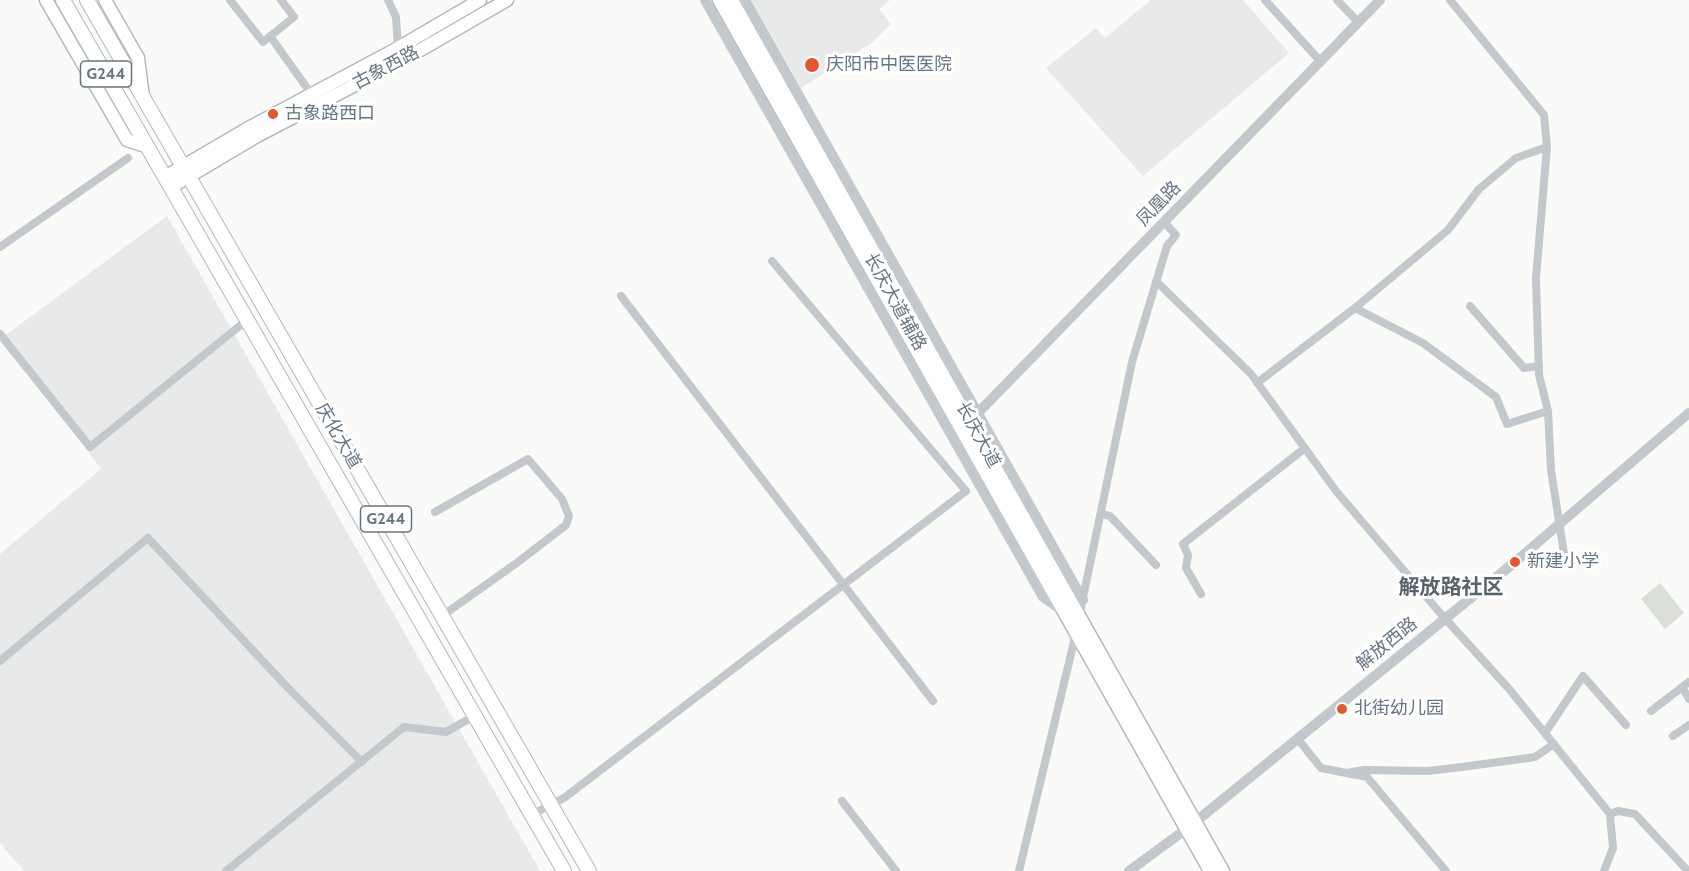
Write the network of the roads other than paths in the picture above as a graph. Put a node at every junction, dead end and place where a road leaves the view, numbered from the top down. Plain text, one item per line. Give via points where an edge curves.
1 (46, 0) edge
2 (63, 0) edge
3 (87, 0) edge
4 (105, 0) edge
5 (230, 0) edge
6 (281, 0) edge
7 (388, 0) edge
8 (480, 0) edge
9 (507, 0) edge
10 (705, 0) edge
11 (719, 0) edge
12 (732, 0) edge
13 (745, 0) edge
14 (1265, 0) edge
15 (1270, 0) edge
16 (1337, 0) edge
17 (1372, 0) edge
18 (1380, 0) edge
19 (1449, 0) edge
20 (1357, 21) junction
21 (270, 36) junction
22 (398, 48) junction
23 (1320, 58) junction
24 (312, 95) junction
25 (144, 98) junction
26 (148, 147) junction
27 (1547, 147) junction
28 (128, 158) dead end
29 (186, 172) junction
30 (168, 182) junction
31 (1164, 222) junction
32 (0, 247) edge
33 (772, 261) dead end
34 (1156, 281) junction
35 (621, 296) dead end
36 (1470, 306) dead end
37 (1355, 308) junction
38 (247, 320) junction
39 (0, 334) edge
40 (1539, 366) junction
41 (1257, 382) junction
42 (1548, 411) junction
43 (1689, 413) edge
44 (968, 418) junction
45 (1689, 421) edge
46 (1305, 448) junction
47 (435, 512) dead end
48 (1101, 514) junction
49 (1560, 526) junction
50 (1565, 560) dead end
51 (1156, 565) dead end
52 (843, 585) junction
53 (1201, 594) dead end
54 (1083, 600) junction
55 (1065, 613) junction
56 (442, 616) junction
57 (1080, 616) junction
58 (1447, 620) junction
59 (1076, 632) junction
60 (0, 661) edge
61 (1685, 685) edge
62 (1689, 699) edge
63 (933, 701) dead end
64 (1651, 711) dead end
65 (474, 716) junction
66 (1626, 725) dead end
67 (1689, 725) edge
68 (1545, 733) junction
69 (1673, 736) dead end
70 (1299, 740) junction
71 (1554, 744) junction
72 (362, 762) junction
73 (1346, 773) junction
74 (842, 801) dead end
75 (551, 805) junction
76 (1610, 814) junction
77 (531, 815) junction
78 (1192, 828) junction
79 (226, 871) edge
80 (564, 871) edge
81 (589, 871) edge
82 (896, 871) edge
83 (1018, 871) edge
84 (1129, 871) edge
85 (1138, 871) edge
86 (1210, 871) edge
87 (1223, 871) edge
88 (1446, 871) edge
89 (1604, 871) edge
90 (1688, 871) edge

1 - 26 main road via 127,140
2 - 26 highway, 庆化大道 / G244
3 - 25 highway, 庆化大道 / G244
4 - 25 main road via 138,58
5 - 21 street via 263,42
6 - 21 street via 294,17
7 - 22 street via 396,17
8 - 22 main road, 古象西路
9 - 29 main road, 古象西路 via 403,60
10 - 55 street, 长庆大道辅路 via 1043,597
11 - 44 main road, 长庆大道
12 - 44 main road, 长庆大道
13 - 44 street, 长庆大道辅路
14 - 23 street
15 - 23 street
16 - 20 street
17 - 20 street, 凤凰路
18 - 20 street, 凤凰路
19 - 27 street via 1544,115
20 - 23 street, 凤凰路
21 - 24 street
22 - 24 main road, 古象西路
23 - 31 street, 凤凰路
23 - 44 street, 凤凰路
24 - 29 main road, 古象西路 via 252,126
25 - 29 highway, 庆化大道 / G244
26 - 30 highway, 庆化大道 / G244
27 - 37 street via 1516,158 1479,189 1448,230
27 - 40 street via 1536,278
28 - 32 street
29 - 30 main road, 古象西路
29 - 56 highway, 庆化大道 / G244
30 - 38 highway, 庆化大道 / G244
31 - 34 street via 1176,235 1167,246
31 - 44 street, 凤凰路
33 - 52 street via 966,491
34 - 41 street
34 - 48 street via 1132,362
35 - 52 street
36 - 40 street via 1524,368
37 - 41 street
37 - 42 street via 1423,343 1496,397 1507,424
38 - 39 street via 90,447
38 - 65 highway, 庆化大道 / G244
40 - 42 street
41 - 46 street
42 - 49 street via 1551,470
43 - 49 street, 解放西路
44 - 54 street, 长庆大道辅路
44 - 55 main road, 长庆大道
44 - 57 main road, 长庆大道
45 - 49 street, 解放西路
46 - 53 street via 1183,544 1188,555 1186,568
46 - 58 street via 1336,491
47 - 56 street via 528,459 562,499 569,516 566,525
48 - 51 street via 1110,516
48 - 54 street
49 - 50 street
49 - 58 street, 解放西路 via 1518,567
52 - 63 street
52 - 75 street
54 - 57 street
55 - 59 main road, 长庆大道
56 - 75 highway, 庆化大道 / G244
57 - 59 street
57 - 78 main road, 长庆大道
58 - 68 street
58 - 70 street, 解放西路
59 - 78 main road, 长庆大道
59 - 83 street
60 - 72 street via 148,538
61 - 62 street
61 - 64 street
65 - 72 street via 446,732 404,727
65 - 77 highway, 庆化大道 / G244
66 - 68 street via 1583,676
67 - 69 street
68 - 71 street
70 - 73 street via 1321,768
70 - 78 street, 解放西路
71 - 73 street via 1535,757 1428,771
71 - 76 street
72 - 79 street
73 - 88 street via 1367,777
74 - 82 street
75 - 77 street
75 - 81 highway, 庆化大道 / G244
76 - 89 street via 1614,848
76 - 90 street via 1635,814
77 - 80 highway, 庆化大道 / G244
78 - 84 street, 解放西路
78 - 85 street, 解放西路
78 - 86 main road, 长庆大道
78 - 87 main road, 长庆大道

